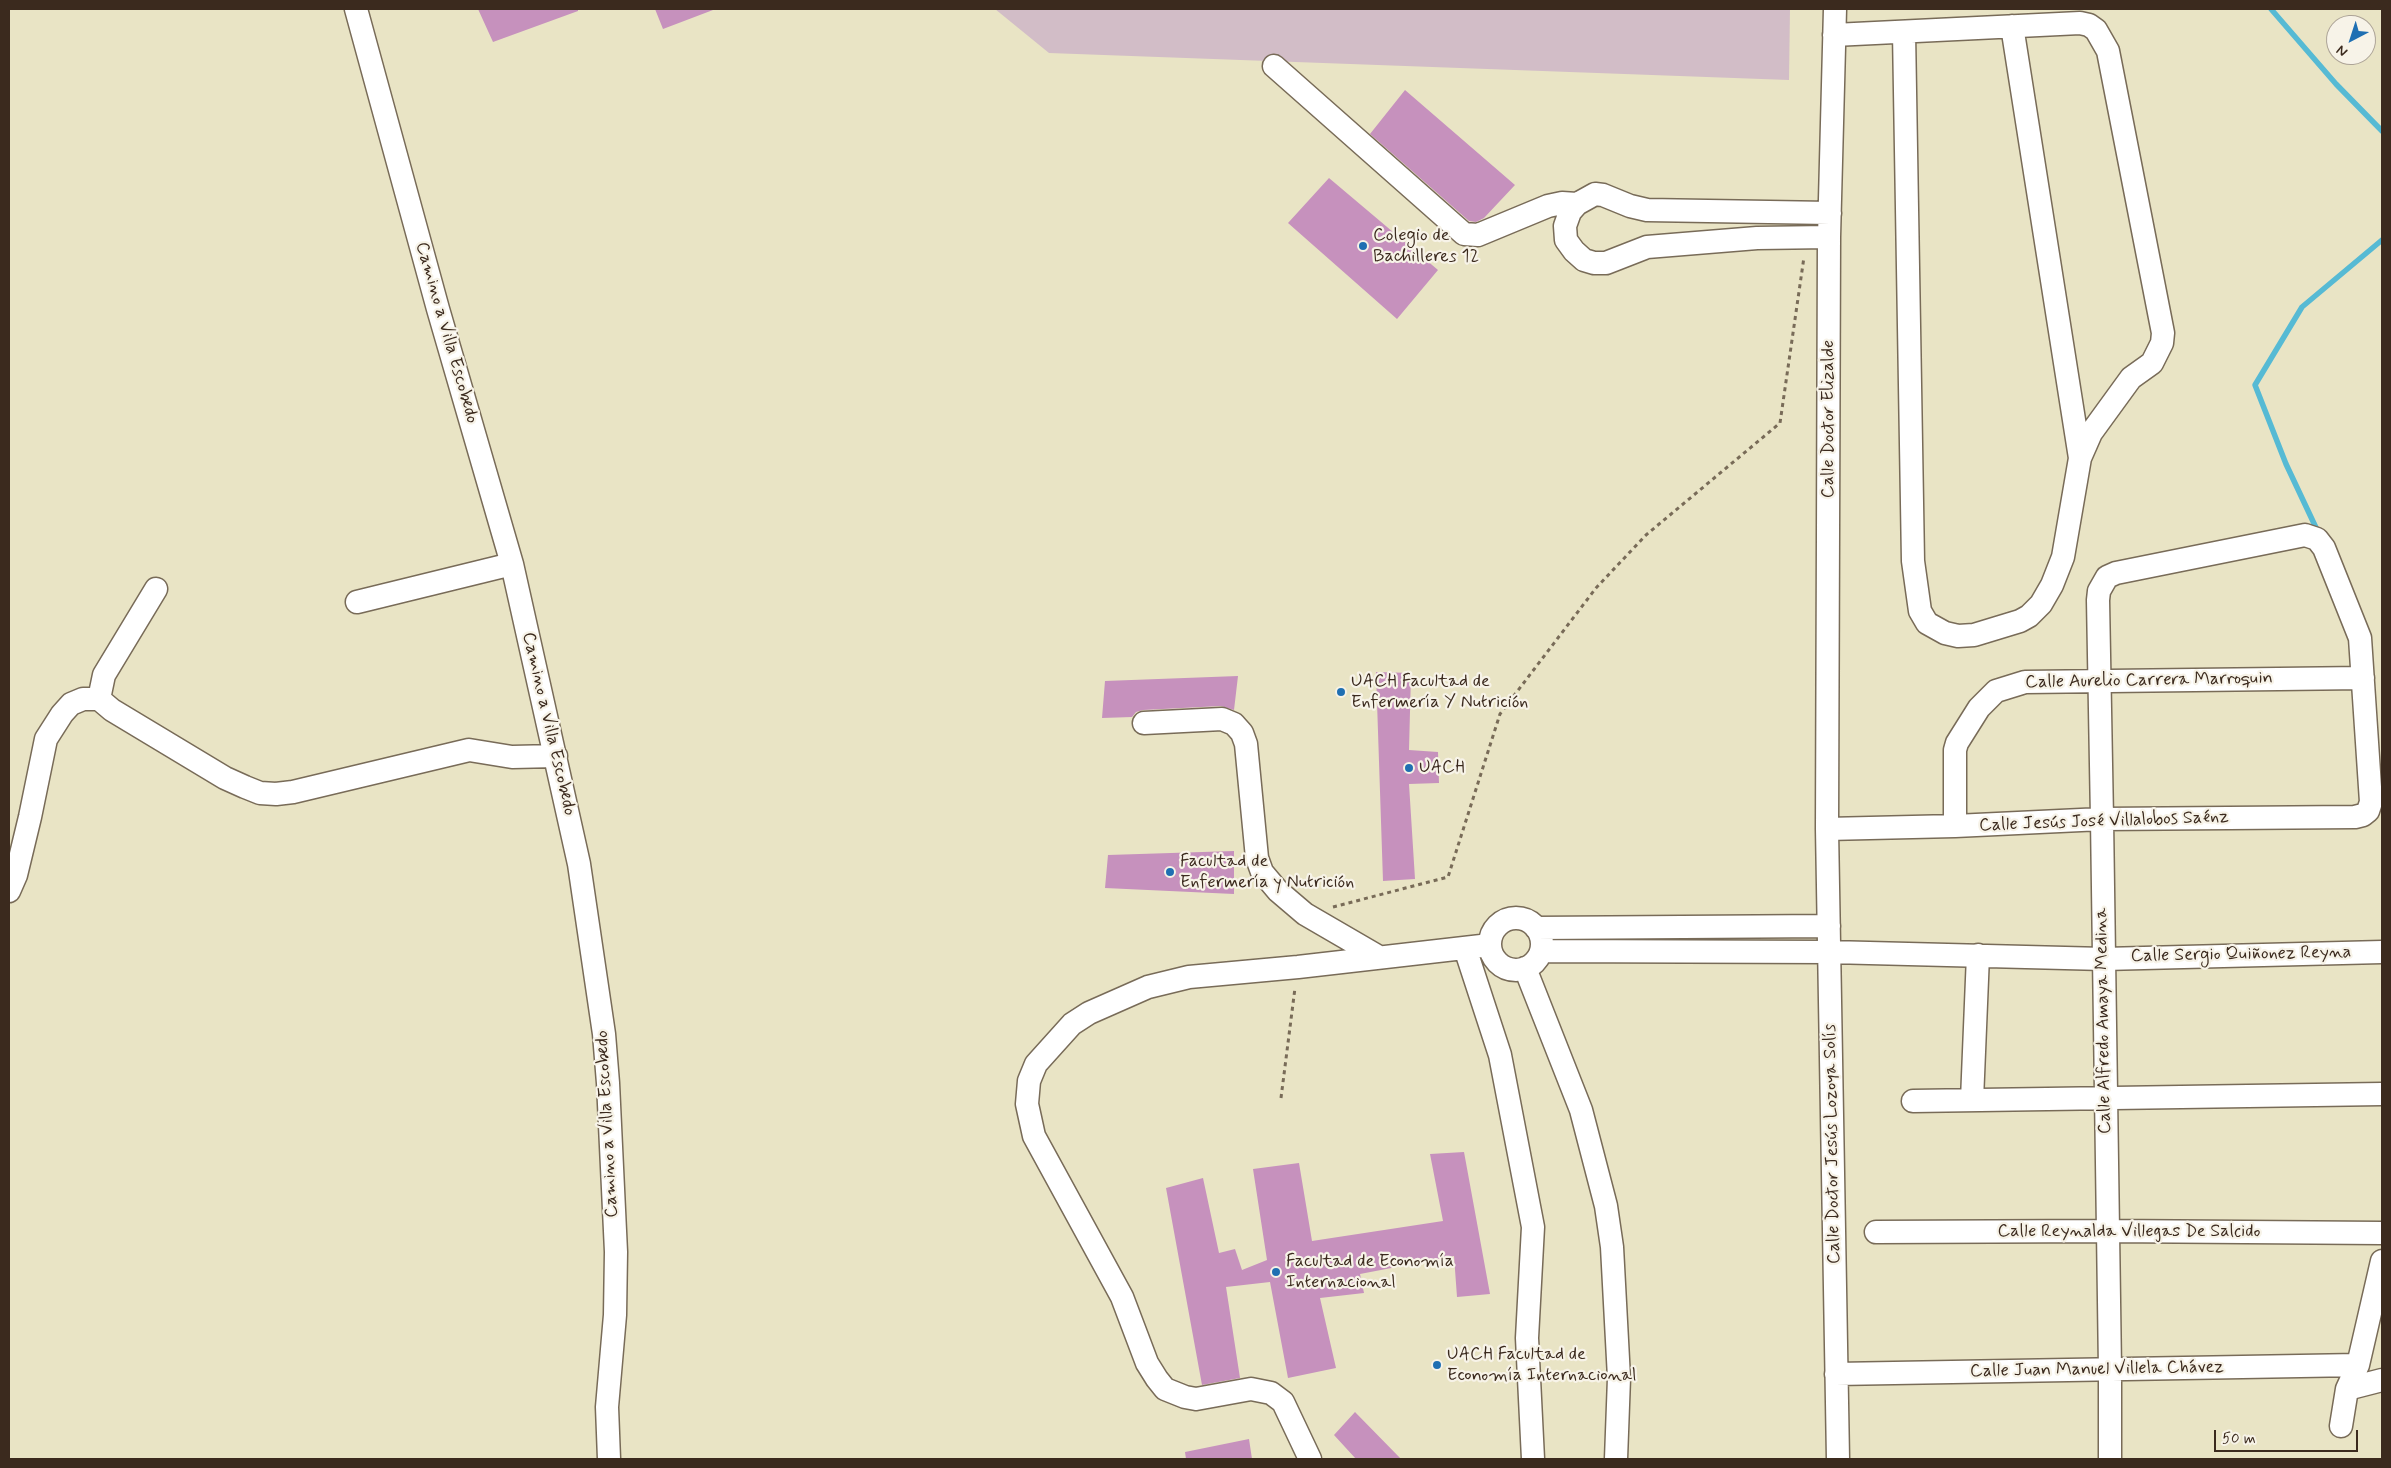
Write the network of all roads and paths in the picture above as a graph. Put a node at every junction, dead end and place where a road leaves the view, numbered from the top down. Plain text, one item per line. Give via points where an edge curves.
1 (356, 9) edge
2 (1835, 9) edge
3 (2012, 26) junction
4 (1904, 32) junction
5 (1834, 35) junction
6 (1274, 66) dead end
7 (1577, 204) junction
8 (1671, 210) junction
9 (1724, 211) junction
10 (1830, 212) junction
11 (1829, 237) junction
12 (1806, 239) junction
13 (1725, 241) junction
14 (1672, 245) junction
15 (2080, 458) junction
16 (512, 564) junction
17 (156, 589) dead end
18 (357, 602) dead end
19 (2363, 678) junction
20 (2099, 680) junction
21 (99, 700) junction
22 (1144, 723) dead end
23 (556, 756) junction
24 (2102, 819) junction
25 (1954, 826) junction
26 (1827, 829) junction
27 (9, 891) edge
28 (1304, 914) junction
29 (1829, 926) junction
30 (1536, 928) junction
31 (1490, 945) junction
32 (1465, 948) junction
33 (1541, 951) junction
34 (1830, 952) junction
35 (2382, 952) edge
36 (1978, 956) junction
37 (1379, 957) junction
38 (2104, 958) junction
39 (1298, 967) junction
40 (1525, 968) junction
41 (2382, 1094) edge
42 (1281, 1098) dead end
43 (2106, 1099) junction
44 (1972, 1100) junction
45 (1913, 1101) dead end
46 (2108, 1231) junction
47 (1876, 1232) dead end
48 (2382, 1233) edge
49 (2382, 1261) edge
50 (2358, 1365) junction
51 (2110, 1370) junction
52 (1836, 1374) junction
53 (2382, 1380) edge
54 (2347, 1389) junction
55 (2341, 1426) dead end
56 (609, 1459) edge
57 (1310, 1459) edge
58 (1533, 1459) edge
59 (1616, 1459) edge
60 (1838, 1459) edge
61 (2110, 1459) edge

1 - 16 street, Camino a Villa Escobedo
2 - 5 street, Calle Doctor Elizalde
3 - 4 street
3 - 15 street
3 - 15 street via 2080,23 2096,30 2104,41 2163,333 2158,354 2152,363 2131,378 2096,423
4 - 5 street
4 - 15 street via 1913,561 1920,610 1927,623 1945,633 1974,635 2020,621 2041,604 2063,557
5 - 10 street, Calle Doctor Elizalde
6 - 7 street via 1464,234 1478,235 1548,206
7 - 8 street via 1595,194 1647,210
7 - 14 street via 1565,226 1566,240 1584,260 1606,263 1647,247
8 - 9 street
8 - 14 street
9 - 10 street
9 - 13 street
10 - 11 street, Calle Doctor Elizalde
11 - 12 street
11 - 26 street, Calle Doctor Elizalde
12 - 13 street
12 - 28 path via 1780,423 1646,535 1596,588 1500,714 1448,877
13 - 14 street
16 - 18 street
16 - 23 street, Camino a Villa Escobedo
17 - 21 street via 104,675
19 - 20 street, Calle Aurelio Carrera Marroquin
19 - 20 street, Calle Alfredo Amaya Medina via 2360,638 2329,558 2317,540 2300,536 2107,577 2098,600
19 - 24 street, Calle Jesús José Villalobos Saénz via 2372,802 2368,811 2355,817
20 - 24 street, Calle Alfredo Amaya Medina
20 - 25 street, Calle Aurelio Carrera Marroquin via 2025,682 1996,691 1987,698 1968,723 1955,750
21 - 23 street via 226,778 260,793 293,792 470,750 512,757
21 - 27 street via 83,699 71,704 46,740 16,875
22 - 28 street via 1222,719 1234,724 1242,733 1246,744 1257,858 1267,880
23 - 56 street, Camino a Villa Escobedo via 579,864 608,1083 616,1252 615,1325 607,1406
24 - 25 street, Calle Jesús José Villalobos Saénz
24 - 38 street, Calle Alfredo Amaya Medina
25 - 26 street, Calle Jesús José Villalobos Saénz
26 - 29 street, Calle Doctor Jesús Lozoya Solís
28 - 37 street
29 - 30 street
29 - 34 street, Calle Doctor Jesús Lozoya Solís
30 - 31 street via 1523,919 1507,920 1494,930
30 - 33 street
31 - 32 street
31 - 40 street via 1502,965 1509,969
32 - 37 street
32 - 58 street via 1500,1055 1533,1227 1527,1338
33 - 34 street, Calle Sergio Quiñonez Reyna
33 - 40 street
34 - 36 street, Calle Sergio Quiñonez Reyna
34 - 52 street, Calle Doctor Jesús Lozoya Solís
35 - 38 street, Calle Sergio Quiñonez Reyna
36 - 38 street, Calle Sergio Quiñonez Reyna
36 - 44 street
37 - 39 street
38 - 43 street, Calle Alfredo Amaya Medina
39 - 42 path
39 - 57 street via 1189,977 1148,987 1089,1013 1061,1034 1036,1064 1029,1082 1027,1104 1034,1136 1122,1297 1146,1364 1157,1379 1165,1389 1196,1399 1250,1390 1271,1393 1283,1402
40 - 59 street via 1581,1110 1606,1206 1612,1247 1619,1378
41 - 43 street
43 - 44 street
43 - 46 street, Calle Alfredo Amaya Medina
44 - 45 street
46 - 47 street, Calle Reynalda Villegas De Salcido
46 - 48 street, Calle Reynalda Villegas De Salcido
46 - 51 street, Calle Alfredo Amaya Medina
49 - 50 street
50 - 51 street, Calle Juan Manuel Villela Chávez
50 - 54 street
51 - 52 street, Calle Juan Manuel Villela Chávez
51 - 61 street, Calle Alfredo Amaya Medina
52 - 60 street, Calle Doctor Jesús Lozoya Solís
53 - 54 street
54 - 55 street

